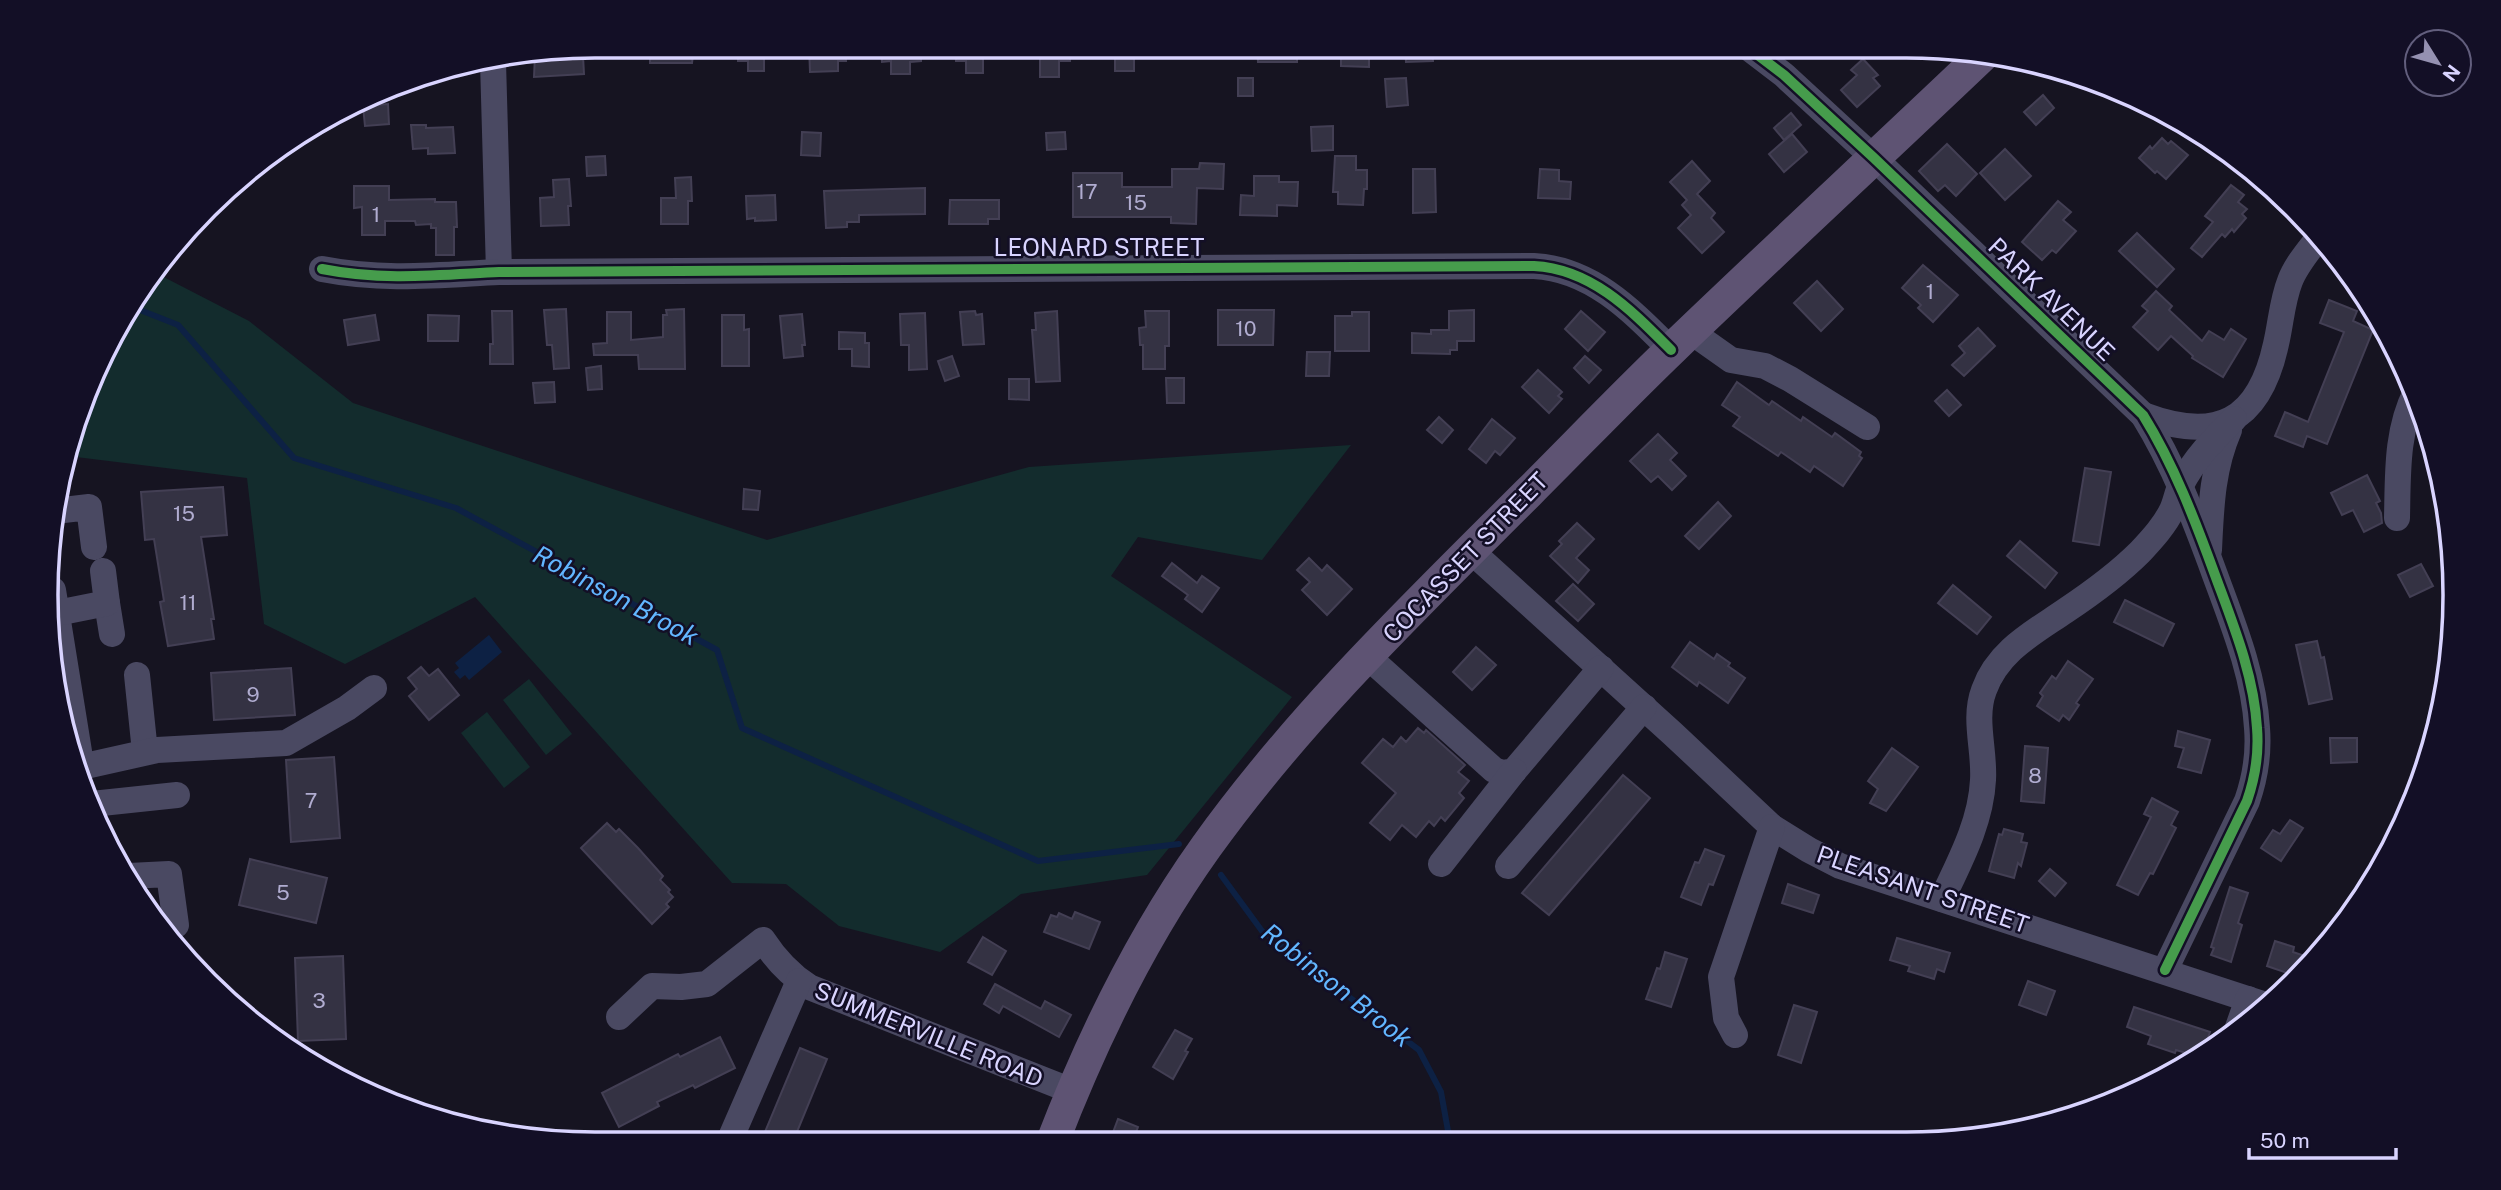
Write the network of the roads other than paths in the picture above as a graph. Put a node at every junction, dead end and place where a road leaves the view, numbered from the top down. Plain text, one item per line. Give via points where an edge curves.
1 (1762, 58) edge
2 (1976, 62) edge
3 (493, 67) edge
4 (1874, 158) junction
5 (2313, 245) edge
6 (323, 269) dead end
7 (499, 272) junction
8 (1681, 340) junction
9 (2409, 407) edge
10 (2143, 415) junction
11 (2234, 419) junction
12 (1867, 427) dead end
13 (2180, 486) junction
14 (65, 510) edge
15 (2397, 518) dead end
16 (1471, 551) junction
17 (2209, 558) junction
18 (58, 601) edge
19 (107, 603) junction
20 (113, 634) dead end
21 (1368, 657) junction
22 (1601, 668) junction
23 (137, 675) dead end
24 (374, 688) dead end
25 (1644, 707) junction
26 (145, 752) junction
27 (86, 767) edge
28 (1514, 771) junction
29 (177, 795) dead end
30 (100, 803) edge
31 (1772, 827) junction
32 (1441, 864) dead end
33 (1508, 866) dead end
34 (137, 876) edge
35 (1942, 899) junction
36 (176, 925) dead end
37 (2165, 970) junction
38 (799, 981) junction
39 (2257, 1002) edge
40 (619, 1017) dead end
41 (1735, 1035) dead end
42 (1072, 1091) junction
43 (733, 1132) edge
44 (1056, 1132) edge

1 - 4 street, PARK AVENUE
2 - 4 main road, COCASSET STREET
3 - 7 street
4 - 8 main road, COCASSET STREET
4 - 10 street, PARK AVENUE
5 - 11 street via 2290,280 2260,393
6 - 7 street, LEONARD STREET via 387,278
7 - 8 street, LEONARD STREET via 1555,267
8 - 12 street, LEONARD STREET via 1731,360 1765,366
8 - 16 main road, COCASSET STREET
9 - 15 street via 2398,460
10 - 11 street, PARK AVENUE via 2191,427
10 - 13 street, PARK AVENUE
11 - 13 street
11 - 17 street via 2213,481
13 - 17 street, PARK AVENUE
13 - 35 street via 2172,510 2140,552 2104,584 2018,642 1992,674 1978,719 1983,750 1979,810
14 - 19 street via 89,507
16 - 21 main road, COCASSET STREET
16 - 22 street, PLEASANT STREET
17 - 37 street, PARK AVENUE via 2241,648 2251,692 2258,729 2255,776 2238,824
18 - 19 street
19 - 20 street
21 - 28 street via 1494,770
21 - 42 main road, COCASSET STREET via 1282,750 1207,846 1131,968
22 - 25 street, PLEASANT STREET
22 - 28 street
23 - 26 street
24 - 26 street via 286,743
25 - 31 street, PLEASANT STREET
25 - 33 street
26 - 27 street
28 - 32 street
29 - 30 street
31 - 35 street, PLEASANT STREET via 1840,866
31 - 41 street via 1721,977 1726,1018
34 - 36 street via 169,874
35 - 37 street, PLEASANT STREET
37 - 39 street, PLEASANT STREET
38 - 40 street, SUMMERVILLE ROAD via 777,962 763,940 707,984 652,986
38 - 42 street, SUMMERVILLE ROAD
38 - 43 street
42 - 44 main road, COCASSET STREET

